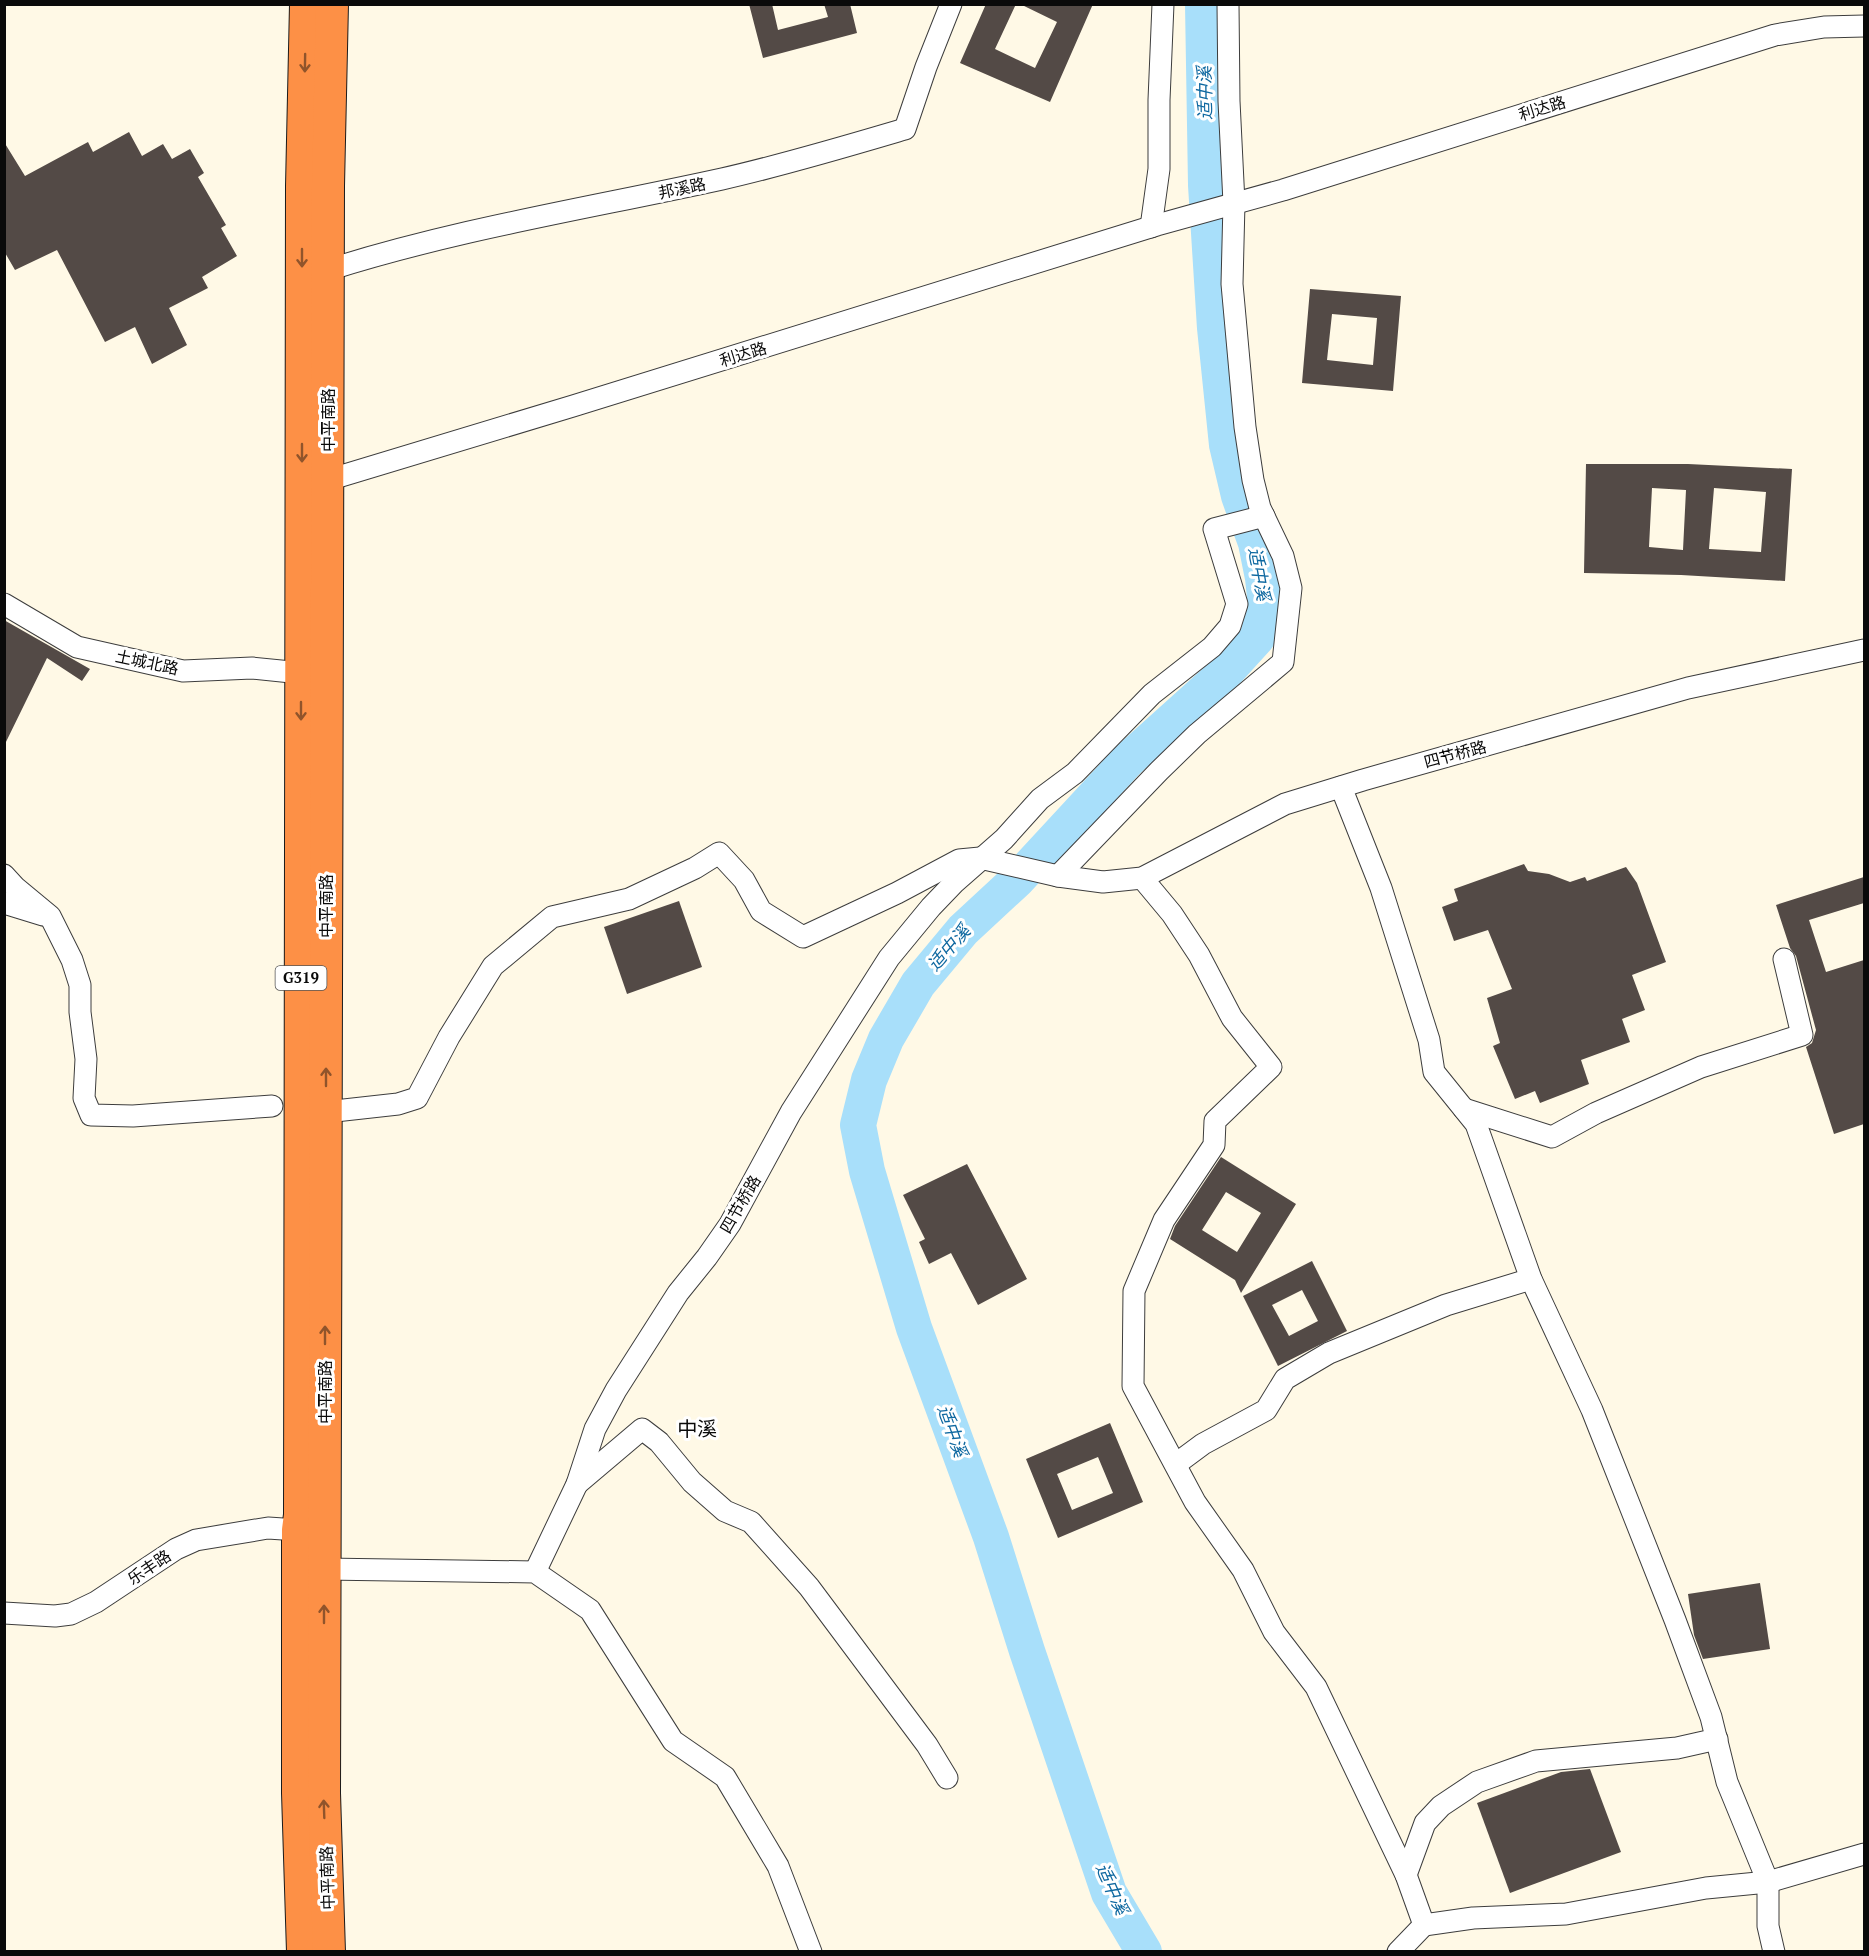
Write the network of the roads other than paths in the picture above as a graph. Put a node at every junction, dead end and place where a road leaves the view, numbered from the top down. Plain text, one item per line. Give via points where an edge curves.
1 (306, 4) edge
2 (333, 4) edge
3 (951, 4) edge
4 (1163, 4) edge
5 (1228, 4) edge
6 (1864, 26) edge
7 (1228, 205) junction
8 (1154, 226) junction
9 (328, 270) junction
10 (328, 480) junction
11 (1263, 516) junction
12 (4, 604) edge
13 (1864, 650) edge
14 (301, 673) junction
15 (1341, 787) junction
16 (980, 858) junction
17 (4, 875) edge
18 (1058, 876) junction
19 (1142, 878) junction
20 (4, 903) edge
21 (50, 916) junction
22 (1784, 959) dead end
23 (272, 1106) dead end
24 (1464, 1109) junction
25 (326, 1112) junction
26 (1531, 1279) junction
27 (1176, 1464) junction
28 (577, 1484) junction
29 (298, 1530) junction
30 (324, 1569) junction
31 (535, 1572) junction
32 (4, 1612) edge
33 (1717, 1739) junction
34 (947, 1778) dead end
35 (1864, 1854) edge
36 (1406, 1875) junction
37 (1768, 1882) junction
38 (1424, 1925) junction
39 (303, 1952) edge
40 (329, 1952) edge
41 (811, 1952) edge
42 (1398, 1952) edge
43 (1774, 1952) edge

1 -> 14 highway, G319
2 - 9 highway, 中平南路 / G319
3 - 9 street, 邦溪路 via 905,129 777,166 384,252
4 - 8 street
5 - 7 street
6 - 7 street, 利达路 via 1824,27 1775,35
7 - 8 street, 利达路
7 - 11 street via 1245,427
8 - 10 street, 利达路
9 - 10 highway, 中平南路 / G319
25 -> 10 highway, 中平南路 / G319
11 - 16 street, 四节桥路 via 1214,529 1237,604 1230,626 1212,647 1152,694 1075,773 1040,800 1004,839
11 - 18 street via 1283,556 1291,588 1283,662 1197,734
12 - 14 street, 土城北路 via 77,647 183,671 252,668
13 - 15 street, 四节桥路 via 1688,688
14 -> 29 highway, G319
15 - 19 street, 四节桥路 via 1285,804
15 - 24 street via 1381,888 1429,1040 1434,1072
16 - 18 street, 四节桥路
16 - 25 street via 959,860 803,937 761,911 744,880 719,853 628,899 552,916 493,966 417,1098 398,1104
16 - 28 street, 四节桥路 via 924,915 871,985 791,1112 730,1224 639,1352 595,1429
17 - 21 street
18 - 19 street, 四节桥路 via 1103,882
19 - 27 street via 1199,955 1232,1018 1271,1067 1215,1120 1214,1145 1164,1220 1134,1291 1133,1386
20 - 21 street
21 - 23 street via 80,985 86,1059 84,1098 91,1115 133,1116
22 - 24 street via 1802,1035 1701,1067 1596,1113 1552,1137
24 - 26 street via 1476,1124
30 -> 25 highway, 中平南路 / G319
26 - 27 street via 1446,1305 1329,1353 1285,1379 1266,1410 1203,1444
26 - 33 street via 1592,1410 1675,1620
27 - 36 street via 1195,1502 1244,1570 1274,1632 1316,1687
28 - 31 street, 四节桥路
28 - 34 street via 642,1429 659,1442 693,1482 725,1511 751,1522 809,1587
29 - 32 street, 乐丰路 via 268,1528 196,1540 71,1614
29 - 39 highway, G319 via 298,1793
30 - 31 street
40 -> 30 highway, 中平南路 / G319
31 - 41 street via 590,1610 673,1741 725,1777 778,1866
33 - 36 street via 1677,1748 1536,1761 1477,1782 1441,1806 1425,1823
33 - 37 street via 1727,1782
35 - 37 street
36 - 38 street
37 - 38 street via 1706,1888 1566,1914 1473,1918
37 - 43 street via 1768,1926
38 - 42 street

